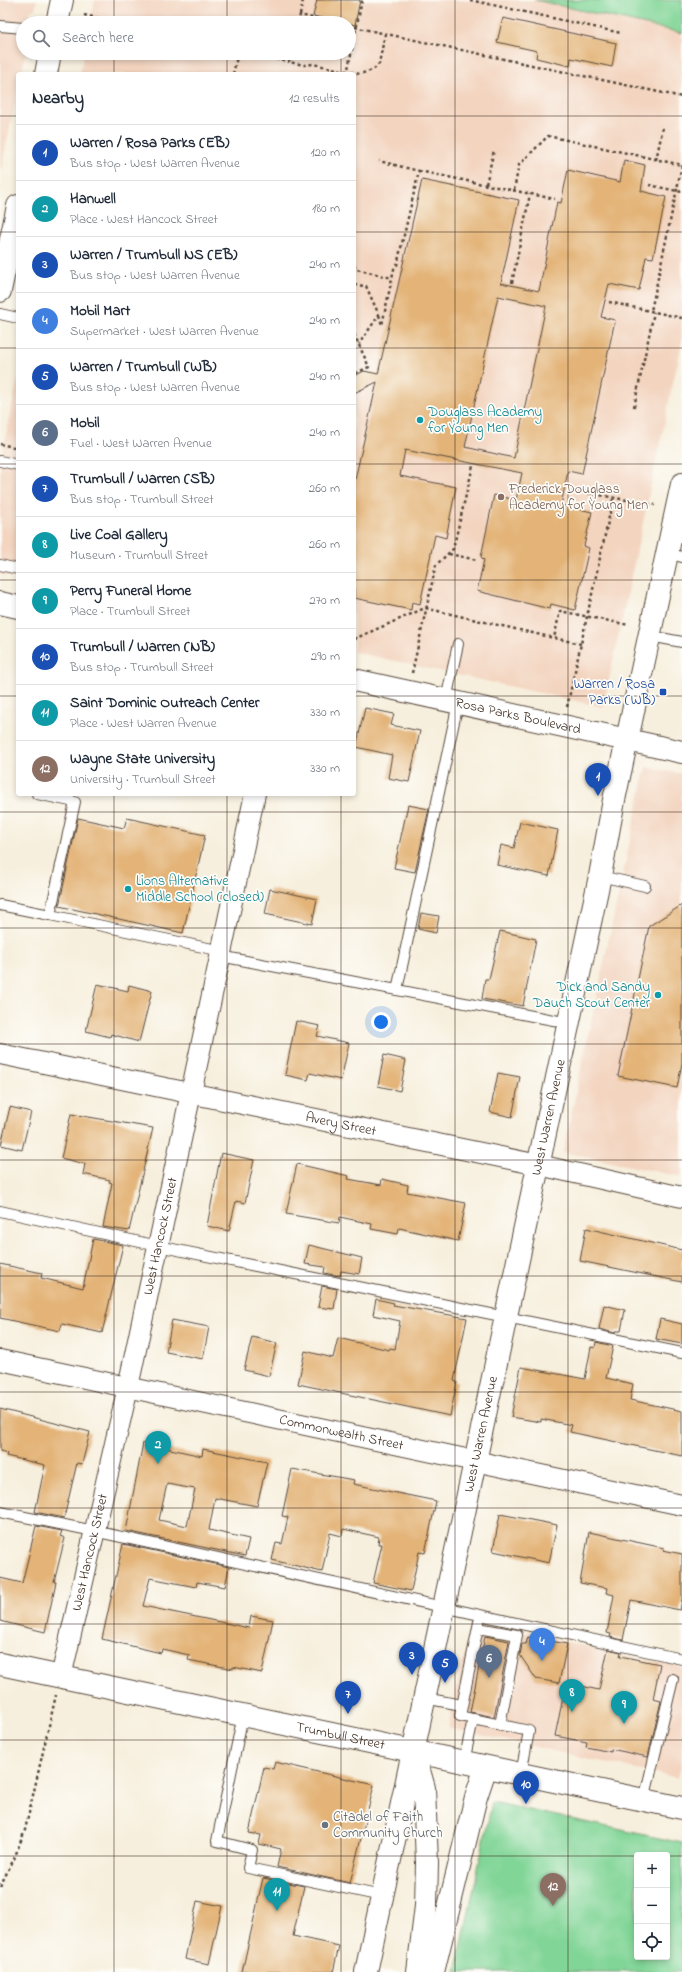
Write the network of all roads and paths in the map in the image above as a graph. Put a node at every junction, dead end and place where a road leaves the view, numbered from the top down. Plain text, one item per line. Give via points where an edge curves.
1 (62, 0) edge
2 (303, 0) edge
3 (362, 0) edge
4 (470, 0) edge
5 (84, 15) dead end
6 (59, 16) edge
7 (88, 16) edge
8 (300, 16) edge
9 (0, 26) edge
10 (16, 27) edge
11 (356, 28) joint
12 (386, 34) junction
13 (621, 34) dead end
14 (49, 60) edge
15 (236, 60) edge
16 (280, 60) edge
17 (350, 60) edge
18 (289, 62) joint
19 (46, 72) edge
20 (233, 72) edge
21 (343, 72) edge
22 (347, 72) edge
23 (356, 74) edge
24 (682, 98) edge
25 (663, 127) dead end
26 (494, 150) dead end
27 (656, 160) junction
28 (379, 161) dead end
29 (419, 170) junction
30 (486, 184) junction
31 (649, 185) dead end
32 (514, 190) junction
33 (676, 191) junction
34 (682, 192) edge
35 (530, 194) junction
36 (555, 199) dead end
37 (16, 215) edge
38 (356, 269) edge
39 (392, 278) junction
40 (512, 283) dead end
41 (356, 285) edge
42 (0, 291) edge
43 (609, 302) dead end
44 (652, 311) junction
45 (0, 314) edge
46 (378, 315) junction
47 (16, 318) edge
48 (682, 318) edge
49 (356, 338) edge
50 (359, 344) junction
51 (356, 373) edge
52 (634, 407) dead end
53 (0, 444) edge
54 (16, 448) edge
55 (0, 461) edge
56 (16, 465) edge
57 (474, 466) dead end
58 (682, 484) edge
59 (571, 490) dead end
60 (613, 499) junction
61 (655, 505) dead end
62 (448, 554) junction
63 (674, 555) edge
64 (477, 560) dead end
65 (0, 565) edge
66 (16, 569) edge
67 (0, 603) edge
68 (16, 607) edge
69 (425, 608) junction
70 (587, 617) junction
71 (629, 625) dead end
72 (650, 636) junction
73 (356, 638) edge
74 (554, 638) junction
75 (682, 642) edge
76 (458, 644) dead end
77 (581, 644) junction
78 (412, 673) dead end
79 (356, 680) edge
80 (452, 701) junction
81 (567, 707) dead end
82 (627, 740) junction
83 (682, 752) edge
84 (46, 796) edge
85 (255, 796) edge
86 (600, 876) junction
87 (645, 886) dead end
88 (0, 905) edge
89 (50, 916) junction
90 (221, 953) junction
91 (397, 990) junction
92 (569, 1023) junction
93 (0, 1054) edge
94 (191, 1092) junction
95 (539, 1165) junction
96 (682, 1197) edge
97 (0, 1211) edge
98 (158, 1246) junction
99 (506, 1316) junction
100 (682, 1353) edge
101 (0, 1360) edge
102 (128, 1387) junction
103 (475, 1461) junction
104 (682, 1505) edge
105 (0, 1512) edge
106 (94, 1531) junction
107 (443, 1608) junction
108 (481, 1616) junction
109 (478, 1628) junction
110 (682, 1659) edge
111 (0, 1664) edge
112 (61, 1677) junction
113 (673, 1679) dead end
114 (424, 1698) junction
115 (462, 1705) junction
116 (243, 1715) junction
117 (473, 1719) junction
118 (500, 1724) junction
119 (413, 1750) junction
120 (464, 1762) junction
121 (486, 1767) junction
122 (520, 1774) junction
123 (644, 1800) junction
124 (682, 1808) edge
125 (0, 1886) edge
126 (382, 1896) junction
127 (366, 1972) edge
128 (418, 1972) edge
129 (432, 1972) edge

1 - 6 main road
2 - 8 path
3 - 11 path
4 - 13 path
5 - 7 path
9 - 10 lane
11 - 12 path
12 - 23 path via 379,64 367,73
12 - 24 path
14 - 19 main road
15 - 20 path
16 - 18 path
17 - 22 path
18 - 21 path via 313,64
25 - 27 path
26 - 30 path
27 - 32 path via 548,136 519,165
27 - 33 path via 682,165
28 - 29 path
29 - 30 path
29 - 39 path
30 - 32 path
31 - 33 path
32 - 35 path
33 - 34 path
33 - 44 path
35 - 36 path
35 - 40 path
37 - 42 main road
38 - 39 path
39 - 46 path via 382,325
41 - 46 path via 366,286
43 - 44 path
44 - 48 path
44 - 52 path
45 - 47 lane
46 - 50 path
49 - 50 path
50 - 51 path via 369,367
53 - 54 path
55 - 56 lane
57 - 62 path via 454,549
58 - 63 main road, West Warren Avenue
59 - 60 path
60 - 61 path
60 - 70 path
62 - 64 path
62 - 69 path via 436,565
63 - 72 main road, West Warren Avenue
65 - 66 lane
67 - 68 main road
69 - 73 path
69 - 74 path
69 - 78 path
70 - 71 path
70 - 74 path via 560,611
70 - 77 path
72 - 75 lane
72 - 82 main road, West Warren Avenue
74 - 77 path
76 - 80 lane
77 - 81 path
79 - 80 main road, Rosa Parks Boulevard
80 - 82 main road, Rosa Parks Boulevard
80 - 91 lane
82 - 83 main road, Rosa Parks Boulevard
82 - 86 main road, West Warren Avenue
84 - 89 lane via 75,802
85 - 90 street, West Hancock Street
86 - 87 lane
86 - 92 main road, West Warren Avenue
88 - 89 lane
89 - 90 lane
90 - 91 lane
90 - 94 street, West Hancock Street
91 - 92 lane
92 - 95 main road, West Warren Avenue
93 - 94 street, Avery Street
94 - 95 street, Avery Street
94 - 98 street, West Hancock Street
95 - 96 street, Avery Street
95 - 99 main road, West Warren Avenue
97 - 98 lane
98 - 99 lane
98 - 102 street, West Hancock Street
99 - 100 lane
99 - 103 main road, West Warren Avenue
101 - 102 street, Commonwealth Street
102 - 103 street, Commonwealth Street
102 - 106 street, West Hancock Street
103 - 104 street, Commonwealth Street
103 - 107 main road, West Warren Avenue
105 - 106 lane
106 - 107 lane
106 - 112 street, West Hancock Street
107 - 108 lane
107 - 114 main road, West Warren Avenue
108 - 109 lane
108 - 110 lane
109 - 115 lane via 473,1675 469,1694
109 - 118 lane via 518,1636 509,1661 501,1701
111 - 112 main road, Trumbull Street
112 - 116 main road, Trumbull Street
112 - 125 path via 25,1830
113 - 123 lane
114 - 115 lane
114 - 119 main road, West Warren Avenue
115 - 117 lane via 460,1716
116 - 119 main road, Trumbull Street
116 - 126 lane via 217,1841 252,1850 248,1868
117 - 118 lane
117 - 120 lane
118 - 122 lane via 529,1730
119 - 120 main road, Trumbull Street
119 - 126 main road, West Warren Avenue
119 - 128 main road, West Warren Avenue via 424,1788 426,1826 426,1906
120 - 121 main road, Trumbull Street
121 - 122 main road, Trumbull Street
121 - 129 main road via 476,1797
122 - 123 main road, Trumbull Street
123 - 124 main road, Trumbull Street
126 - 127 main road, West Warren Avenue

